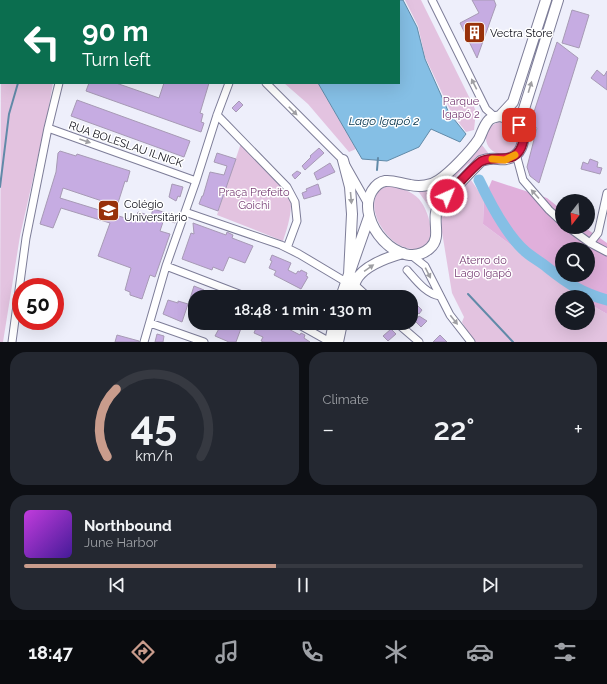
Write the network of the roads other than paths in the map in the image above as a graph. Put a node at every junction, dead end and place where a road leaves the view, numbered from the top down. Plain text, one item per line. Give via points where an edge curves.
1 (432, 0) edge
2 (546, 0) edge
3 (558, 0) edge
4 (59, 84) edge
5 (229, 84) edge
6 (267, 84) edge
7 (217, 115) junction
8 (497, 116) junction
9 (519, 125) junction
10 (48, 128) junction
11 (516, 154) junction
12 (343, 160) junction
13 (196, 181) junction
14 (607, 193) edge
15 (368, 204) junction
16 (185, 212) junction
17 (555, 216) edge
18 (369, 217) junction
19 (578, 234) edge
20 (589, 242) edge
21 (591, 242) edge
22 (595, 246) edge
23 (287, 248) junction
24 (607, 252) edge
25 (407, 254) junction
26 (166, 266) junction
27 (406, 270) dead end
28 (350, 280) junction
29 (229, 290) edge
30 (345, 290) edge
31 (350, 290) edge
32 (361, 290) edge
33 (440, 296) junction
34 (150, 323) junction
35 (309, 330) edge
36 (333, 330) edge
37 (341, 330) edge
38 (406, 330) edge
39 (12, 342) edge
40 (144, 342) edge
41 (204, 342) edge
42 (330, 342) edge
43 (338, 342) edge
44 (419, 342) edge
45 (471, 342) edge

8 -> 1 street via 486,109
2 - 8 main road via 513,102
9 -> 3 main road
4 - 10 street
5 - 7 street
6 -> 12 street
7 - 13 street
7 - 23 street via 287,187 295,202 297,221
8 - 9 main road via 514,120
8 - 15 main road via 488,120 471,151 440,180 421,186 385,180 376,185
9 - 11 main road via 522,129 523,142
10 -> 13 street, RUA BOLESLAU ILNICK
10 - 39 street via 26,238
17 -> 11 street via 523,180
11 - 25 main road via 505,160 481,161 438,205 435,219 436,236 430,248 421,253
12 - 15 street
12 -> 28 main road via 350,187 352,214
13 - 16 street
14 - 21 street via 598,233
15 - 18 main road
16 - 23 street
16 - 26 street
18 - 25 main road via 382,240 393,249
18 - 28 main road
19 - 20 street
22 - 24 street
23 - 28 street
28 -> 25 main road via 389,257
25 -> 33 street via 425,266
26 - 29 street
26 - 34 street
27 - 33 street via 428,292
28 - 30 main road
28 - 31 main road
28 - 32 street
33 -> 45 street via 450,315
34 - 40 street
34 - 41 street
35 - 42 street
36 - 42 main road
37 - 43 main road
38 - 44 street

